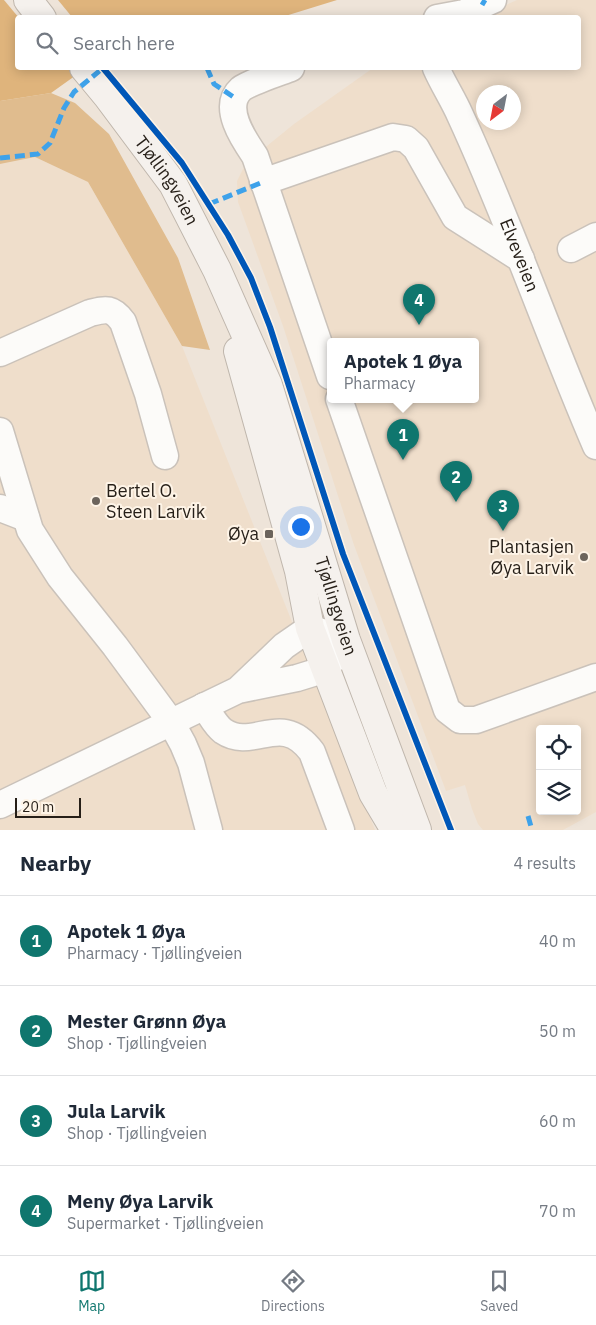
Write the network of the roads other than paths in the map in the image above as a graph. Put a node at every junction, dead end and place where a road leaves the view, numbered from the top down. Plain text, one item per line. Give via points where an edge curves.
1 (28, 0) edge
2 (493, 0) edge
3 (40, 15) edge
4 (453, 15) edge
5 (86, 70) edge
6 (286, 70) edge
7 (437, 70) edge
8 (263, 182) junction
9 (596, 236) edge
10 (571, 249) dead end
11 (521, 259) junction
12 (217, 270) junction
13 (0, 353) edge
14 (327, 367) edge
15 (339, 403) edge
16 (0, 431) edge
17 (596, 446) edge
18 (165, 456) dead end
19 (0, 508) edge
20 (26, 518) junction
21 (310, 628) junction
22 (346, 640) junction
23 (326, 669) junction
24 (596, 677) edge
25 (238, 690) junction
26 (204, 706) junction
27 (172, 722) junction
28 (0, 805) edge
29 (209, 830) edge
30 (341, 830) edge
31 (395, 830) edge
32 (417, 830) edge

1 - 3 main road
2 - 4 lane
5 - 12 main road, Tjøllingveien via 173,184
6 - 8 lane via 242,89 235,98 233,109 237,123 255,156
7 - 11 lane, Elveveien via 460,113
8 - 11 lane via 393,137 406,138 416,148 455,217
8 - 14 lane
9 - 10 lane
11 - 17 lane, Elveveien
12 - 21 main road, Tjøllingveien via 299,571
12 - 22 main road, Tjøllingveien via 268,385
13 - 18 lane via 90,313 103,310 117,314 123,322 148,394
15 - 24 lane via 447,710 460,720 476,720
16 - 20 lane
19 - 20 lane
20 - 27 lane via 45,556
21 - 22 lane
21 - 23 main road, Tjøllingveien
21 - 25 lane via 284,646
22 - 23 lane
22 - 32 main road, Tjøllingveien
23 - 25 lane
23 - 31 main road, Tjøllingveien via 374,793
25 - 26 lane
26 - 27 lane
26 - 30 lane via 218,726 232,736 243,738 278,732 307,745
27 - 28 lane
27 - 29 lane via 190,763

